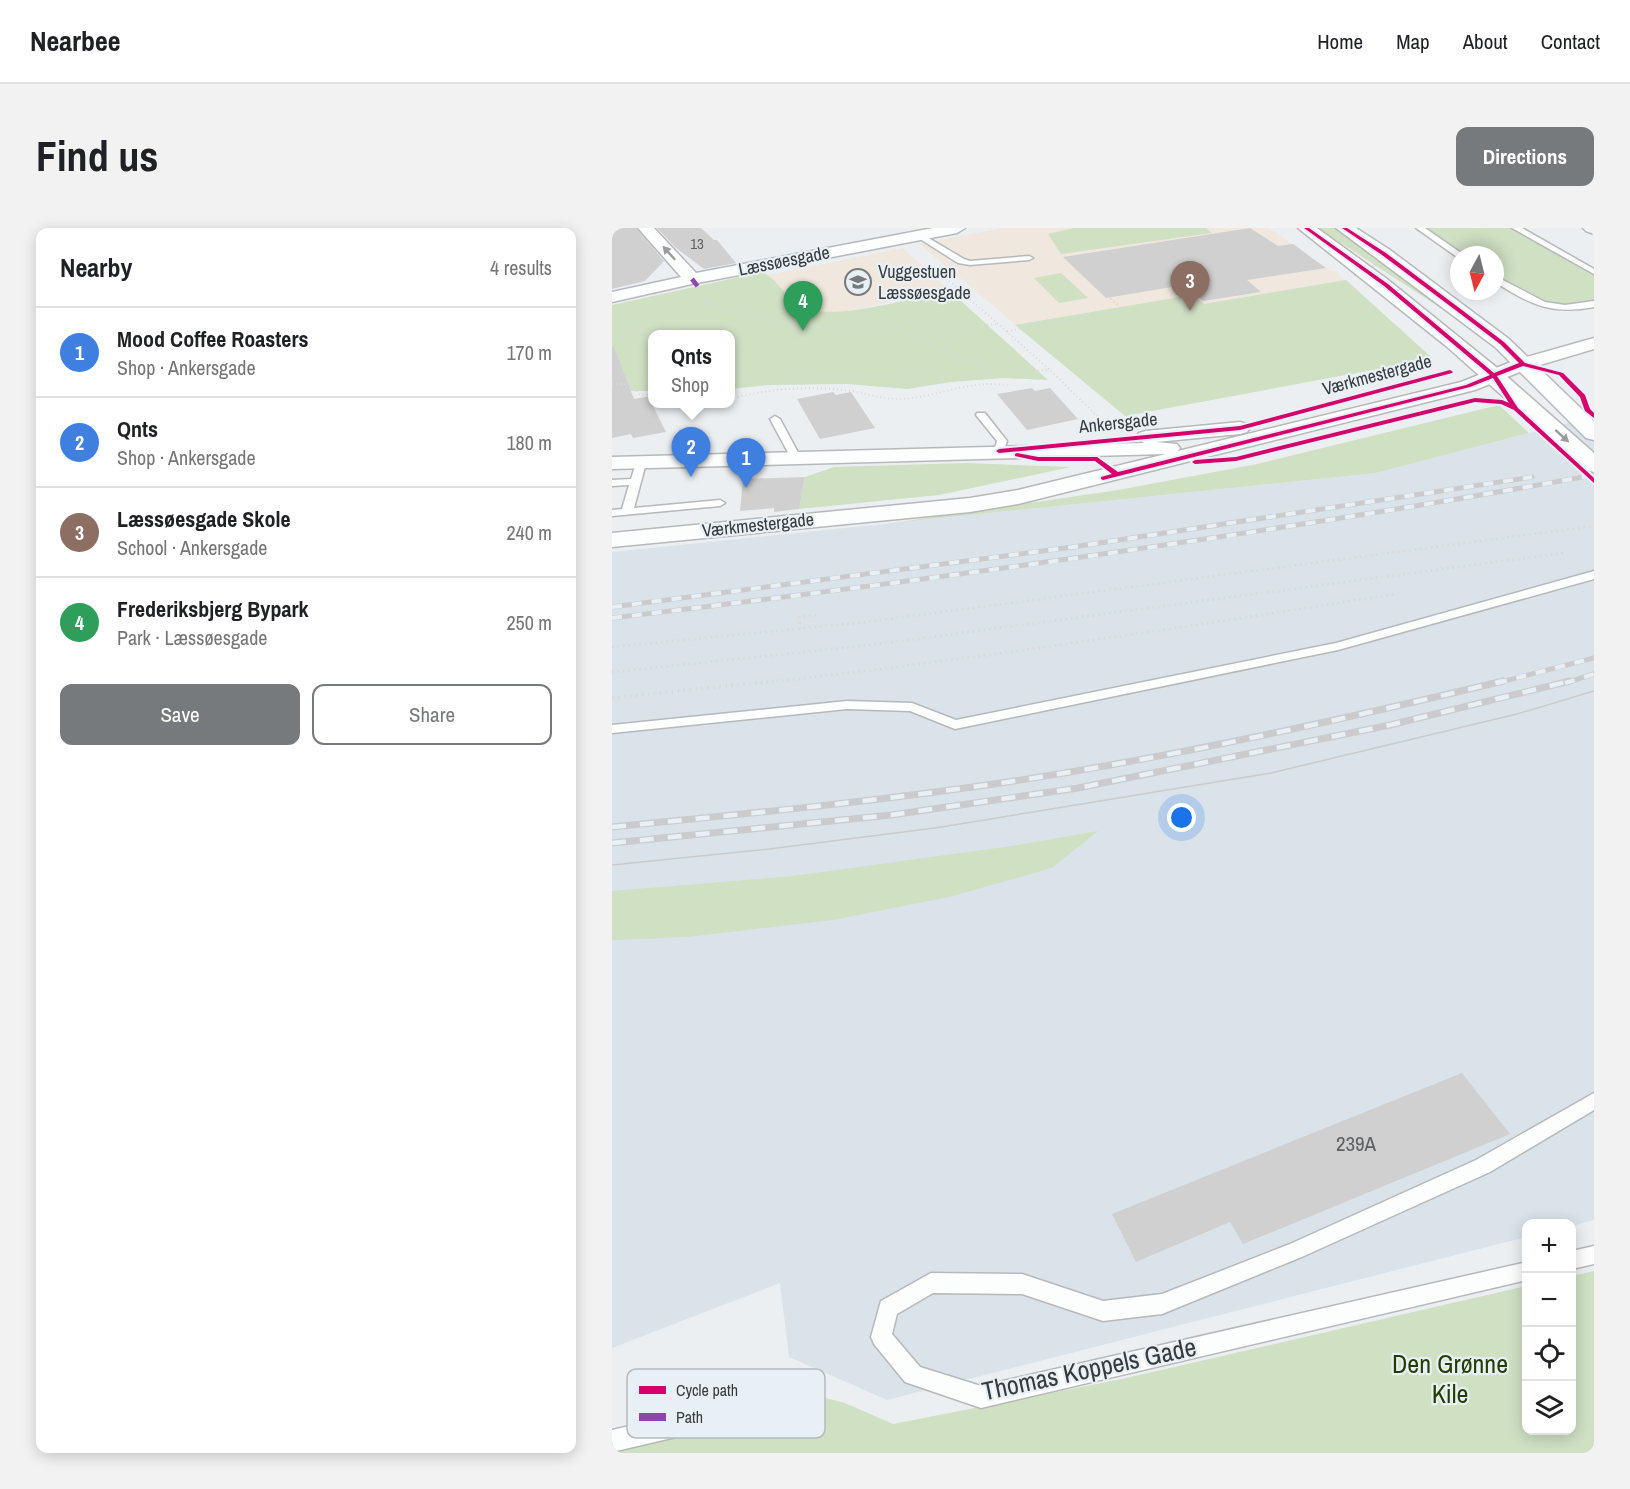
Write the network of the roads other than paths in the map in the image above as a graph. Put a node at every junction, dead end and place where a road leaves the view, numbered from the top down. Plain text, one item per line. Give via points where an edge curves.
1 (646, 228) edge
2 (869, 228) edge
3 (957, 228) edge
4 (1306, 228) edge
5 (1344, 228) edge
6 (1420, 228) edge
7 (1516, 228) edge
8 (920, 235) junction
9 (890, 241) junction
10 (1450, 248) edge
11 (1029, 258) dead end
12 (1594, 272) edge
13 (692, 279) junction
14 (1504, 284) edge
15 (612, 297) edge
16 (1594, 304) edge
17 (1594, 343) edge
18 (1523, 364) junction
19 (1490, 372) junction
20 (981, 415) dead end
21 (775, 419) dead end
22 (1240, 428) junction
23 (1594, 433) edge
24 (1228, 447) junction
25 (1164, 448) junction
26 (999, 451) junction
27 (796, 458) junction
28 (612, 463) edge
29 (1594, 465) edge
30 (638, 472) junction
31 (612, 483) edge
32 (720, 503) dead end
33 (904, 510) junction
34 (627, 512) junction
35 (612, 513) edge
36 (612, 540) edge
37 (1594, 575) edge
38 (612, 729) edge
39 (1594, 1101) edge
40 (1594, 1255) edge
41 (1576, 1259) edge
42 (1522, 1272) edge
43 (627, 1438) edge
44 (612, 1441) edge

13 -> 1 street
2 - 9 street
3 - 8 street, Læssøesgade
4 - 19 main road via 1386,285
5 - 18 main road via 1456,308
6 - 10 lane
7 - 12 lane
8 - 9 street, Læssøesgade
8 - 11 lane via 970,263
9 - 13 street, Læssøesgade
13 - 15 street, Læssøesgade
14 - 16 lane via 1545,307 1573,309
17 - 18 street
18 - 19 street
18 - 23 main road
19 - 22 street, Værkmestergade via 1450,372
19 - 24 street, Værkmestergade via 1468,386
19 -> 29 main road
20 - 26 lane via 1002,441
21 - 27 lane
22 - 25 street, Værkmestergade
22 - 26 street, Ankersgade
24 - 25 street, Ankersgade
24 - 33 street, Værkmestergade via 1018,497
25 - 26 street, Ankersgade
25 - 33 street, Værkmestergade
26 - 27 street, Ankersgade
27 - 30 street, Ankersgade
28 - 30 street, Ankersgade
30 - 31 lane
30 - 34 lane
32 - 34 lane
33 - 36 street, Værkmestergade
34 - 35 lane
37 - 38 lane via 1338,646 955,725 912,708 847,705
39 - 42 lane, Thomas Koppels Gade via 1483,1166 1297,1250 1162,1304 1102,1311 1022,1284 930,1283 888,1308 881,1337 913,1375 981,1397
40 - 41 lane
43 - 44 lane

